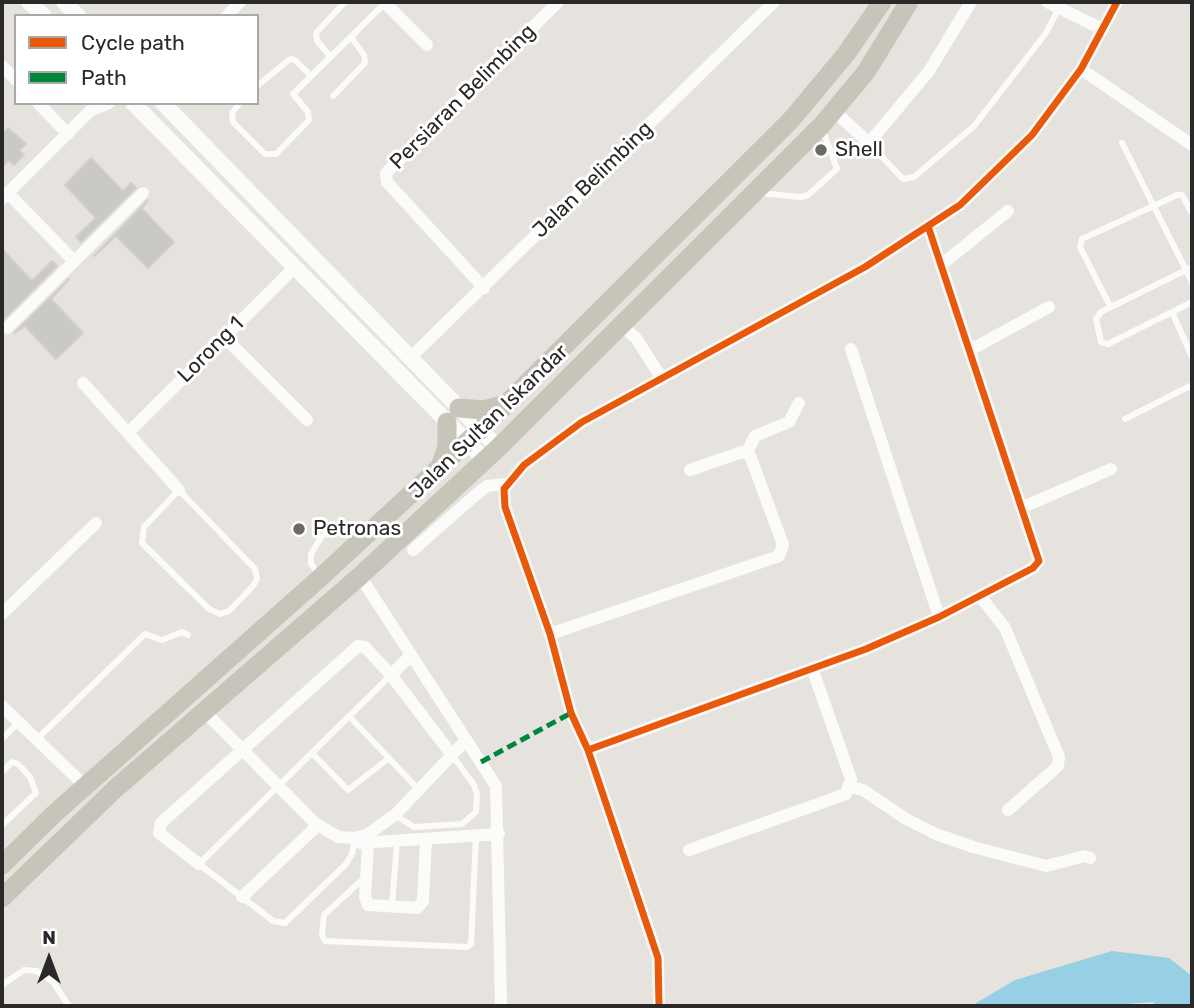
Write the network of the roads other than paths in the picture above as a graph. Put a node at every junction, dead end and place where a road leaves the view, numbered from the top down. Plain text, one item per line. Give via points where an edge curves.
1 (29, 2) edge
2 (345, 2) edge
3 (558, 2) edge
4 (882, 2) edge
5 (909, 2) edge
6 (971, 2) edge
7 (1117, 2) edge
8 (384, 3) edge
9 (768, 4) edge
10 (1053, 5) edge
11 (42, 14) edge
12 (1102, 29) junction
13 (351, 37) junction
14 (427, 45) dead end
15 (330, 56) junction
16 (1081, 69) junction
17 (311, 76) junction
18 (259, 84) edge
19 (333, 96) dead end
20 (40, 105) edge
21 (135, 105) edge
22 (165, 105) edge
23 (238, 105) edge
24 (91, 107) edge
25 (828, 119) junction
26 (68, 134) junction
27 (869, 143) junction
28 (1122, 143) dead end
29 (1192, 145) edge
30 (143, 193) dead end
31 (756, 193) junction
32 (5, 196) edge
33 (1153, 206) junction
34 (1008, 211) dead end
35 (1192, 213) edge
36 (929, 226) junction
37 (74, 261) junction
38 (941, 265) junction
39 (294, 268) junction
40 (1189, 269) edge
41 (1192, 282) edge
42 (484, 288) junction
43 (1192, 302) edge
44 (1110, 306) junction
45 (1049, 307) dead end
46 (1172, 312) junction
47 (622, 326) junction
48 (7, 328) dead end
49 (224, 337) junction
50 (851, 349) dead end
51 (970, 350) junction
52 (411, 357) junction
53 (1192, 357) edge
54 (662, 379) junction
55 (83, 383) dead end
56 (1192, 385) edge
57 (507, 403) junction
58 (799, 403) dead end
59 (453, 415) junction
60 (1125, 419) dead end
61 (307, 420) dead end
62 (128, 433) junction
63 (474, 436) junction
64 (747, 452) junction
65 (491, 454) junction
66 (1111, 469) dead end
67 (438, 470) junction
68 (690, 470) dead end
69 (507, 484) junction
70 (179, 490) junction
71 (1023, 507) junction
72 (96, 523) dead end
73 (366, 536) junction
74 (413, 550) dead end
75 (360, 576) junction
76 (321, 577) junction
77 (980, 596) junction
78 (2, 614) edge
79 (939, 617) junction
80 (550, 634) junction
81 (188, 635) dead end
82 (411, 655) junction
83 (812, 668) junction
84 (391, 675) junction
85 (2, 706) edge
86 (205, 712) junction
87 (349, 716) junction
88 (19, 723) junction
89 (2, 739) edge
90 (36, 740) junction
91 (466, 740) junction
92 (242, 750) junction
93 (588, 750) junction
94 (312, 753) junction
95 (452, 755) junction
96 (389, 758) junction
97 (2, 772) edge
98 (279, 785) junction
99 (85, 786) junction
100 (851, 787) junction
101 (419, 790) junction
102 (1008, 810) dead end
103 (395, 815) junction
104 (2, 825) edge
105 (317, 825) junction
106 (499, 834) junction
107 (476, 836) junction
108 (355, 838) junction
109 (426, 840) junction
110 (397, 842) junction
111 (368, 844) junction
112 (689, 850) dead end
113 (1090, 858) dead end
114 (199, 864) junction
115 (2, 865) edge
116 (366, 877) junction
117 (242, 897) junction
118 (2, 898) edge
119 (392, 906) junction
120 (2, 985) edge
121 (69, 1006) edge
122 (501, 1006) edge
123 (659, 1006) edge

1 - 11 street
2 - 15 lane via 316,33
3 - 42 street, Persiaran Belimbing via 386,173 387,182
4 - 57 main road, Jalan Sultan Iskandar via 791,120
5 - 25 main road, Jalan Sultan Iskandar via 866,72
6 - 27 street via 929,71
7 - 12 street
8 - 13 lane
8 - 14 street
9 - 42 street, Jalan Belimbing
10 - 12 street
10 - 27 lane via 1046,33 974,126 914,177 903,179
12 - 16 street
13 - 15 lane
13 - 19 lane via 365,64
15 - 17 lane
16 - 29 street
16 - 36 street via 1032,135 960,205
17 - 18 lane via 290,59
17 - 23 lane via 293,94 309,120 276,154 264,154 233,122 232,113
20 - 26 street
21 - 39 street
22 - 52 street
24 - 26 street
25 - 27 street
25 - 31 main road, Jalan Sultan Iskandar
25 - 31 lane via 837,169 808,195
26 - 32 street
28 - 33 lane
30 - 37 street
31 - 47 main road, Jalan Sultan Iskandar
32 - 37 street
33 - 35 lane via 1180,195
33 - 40 lane
33 - 44 lane via 1080,243
34 - 38 street
36 - 38 street
36 - 54 street via 865,267
37 - 48 street
38 - 51 street
39 - 49 street, Lorong 1
39 - 59 street
40 - 41 lane
40 - 44 lane
42 - 52 street, Jalan Belimbing
43 - 46 lane
44 - 46 lane via 1096,319 1101,342 1106,344
45 - 51 street
46 - 53 lane
47 - 54 street via 636,338
47 - 65 main road, Jalan Sultan Iskandar
49 - 61 street
49 - 62 street, Lorong 1
50 - 79 street
51 - 71 street
52 - 59 street
54 - 69 street via 582,422
55 - 62 street
56 - 60 lane
57 - 59 main road
57 - 63 main road, Jalan Sultan Iskandar
58 - 64 street via 789,422 755,436
59 - 63 street
59 - 67 main road
62 - 70 street
63 - 65 street
63 - 67 main road, Jalan Sultan Iskandar
64 - 68 street
64 - 80 street via 783,545 779,556
65 - 75 main road, Jalan Sultan Iskandar
66 - 71 street
67 - 73 main road, Jalan Sultan Iskandar
69 - 74 street via 494,484 479,492
69 - 80 street via 505,507
70 - 70 lane via 255,569 253,586 229,611 220,614 209,609 142,543 144,527
71 - 77 street via 1039,561
72 - 78 street
73 - 76 main road, Jalan Sultan Iskandar
73 - 76 lane via 346,527 322,536 311,554 311,564
75 - 82 street
75 - 86 main road, Jalan Sultan Iskandar
76 - 99 main road, Jalan Sultan Iskandar
77 - 79 street
77 - 102 street via 1014,645 1059,757 1058,766
79 - 83 street
80 - 93 street via 571,713
81 - 90 lane via 182,632 162,640 145,634
82 - 84 street
82 - 91 street
83 - 93 street
83 - 100 street
84 - 87 lane
84 - 92 street via 365,648 351,649
84 - 95 street
85 - 88 street
86 - 92 street
86 - 118 main road, Jalan Sultan Iskandar via 115,789
87 - 94 lane
87 - 96 lane
88 - 89 lane
88 - 90 street
90 - 99 street
91 - 95 street
91 - 106 street via 496,786
92 - 98 street
92 - 114 street via 161,823 159,833
93 - 123 street via 659,958
94 - 96 lane via 348,790
94 - 98 lane
95 - 101 street
95 - 103 lane via 474,785 476,813 462,824 414,827
96 - 101 lane
97 - 104 lane via 12,762 19,764 36,793
98 - 105 street
98 - 114 lane
99 - 115 main road, Jalan Sultan Iskandar
100 - 112 street via 846,794
100 - 113 street via 936,834 973,848 1046,866
101 - 103 street
103 - 108 street
105 - 108 street via 329,834
105 - 117 street
106 - 107 street
106 - 122 street
107 - 109 street
107 - 116 lane via 471,944 467,947 325,941 324,915
108 - 111 street
108 - 117 lane via 346,864 285,923 273,921
109 - 110 street
109 - 119 street via 421,905
110 - 111 street
110 - 119 lane
111 - 116 street
114 - 117 lane
116 - 119 street via 368,905
120 - 121 lane via 24,970 37,971 54,982

